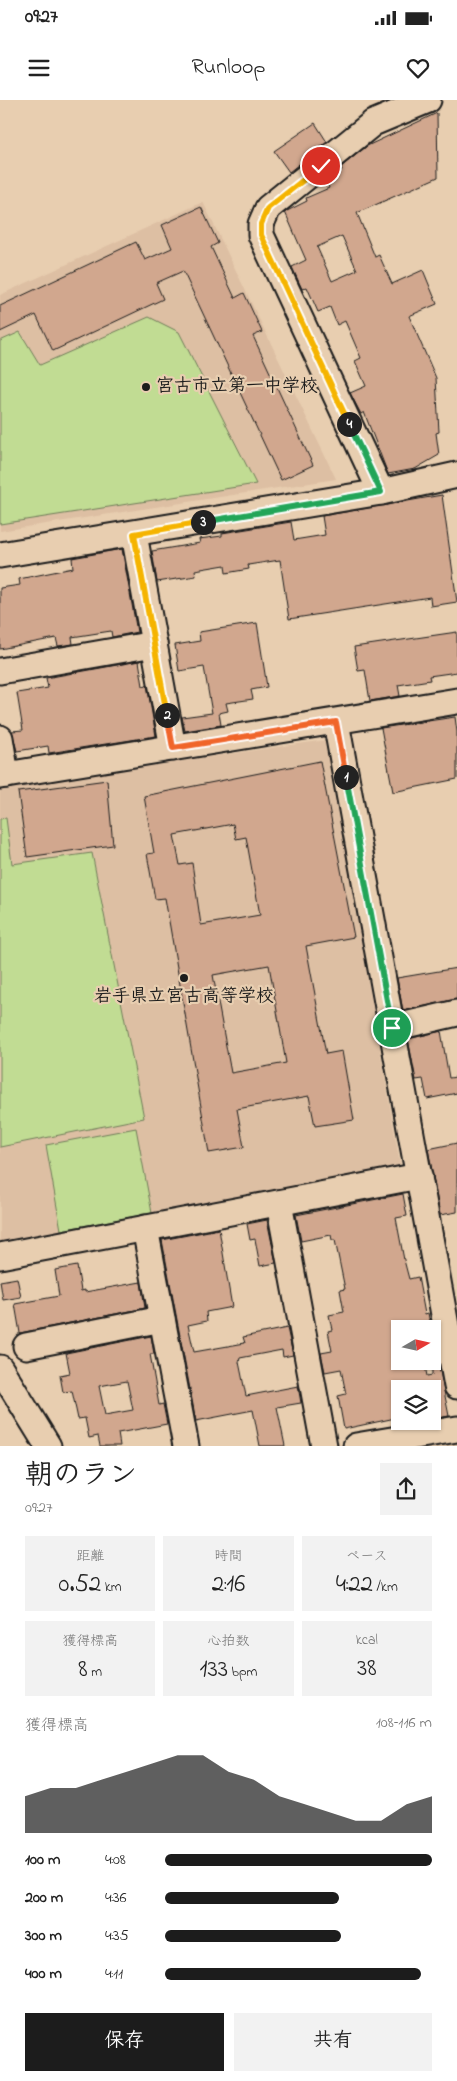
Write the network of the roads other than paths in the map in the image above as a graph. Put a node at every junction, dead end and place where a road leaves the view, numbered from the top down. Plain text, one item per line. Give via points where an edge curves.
1 (428, 100) edge
2 (457, 475) edge
3 (381, 492) junction
4 (134, 534) junction
5 (0, 555) edge
6 (154, 644) junction
7 (0, 671) edge
8 (457, 701) edge
9 (336, 722) junction
10 (0, 738) edge
11 (173, 748) junction
12 (3, 775) edge
13 (457, 1013) edge
14 (392, 1028) junction
15 (419, 1176) junction
16 (279, 1203) junction
17 (144, 1228) junction
18 (0, 1256) edge
19 (162, 1319) junction
20 (452, 1333) edge
21 (26, 1346) dead end
22 (0, 1368) edge
23 (457, 1386) edge
24 (457, 1429) edge
25 (48, 1446) edge
26 (186, 1446) edge
27 (324, 1446) edge
28 (356, 1446) edge

1 - 3 street via 373,123 268,208 261,224 261,235
2 - 3 street
3 - 4 street
4 - 5 street
4 - 6 street
6 - 7 street
6 - 11 street
8 - 9 street
9 - 11 street
9 - 14 street
10 - 12 street
11 - 12 street
13 - 14 street
14 - 15 street
15 - 16 street
15 - 20 street
16 - 17 street
16 - 27 street
17 - 18 street
17 - 19 street
19 - 21 street
19 - 26 street
20 - 23 street
22 - 25 street
24 - 28 street

